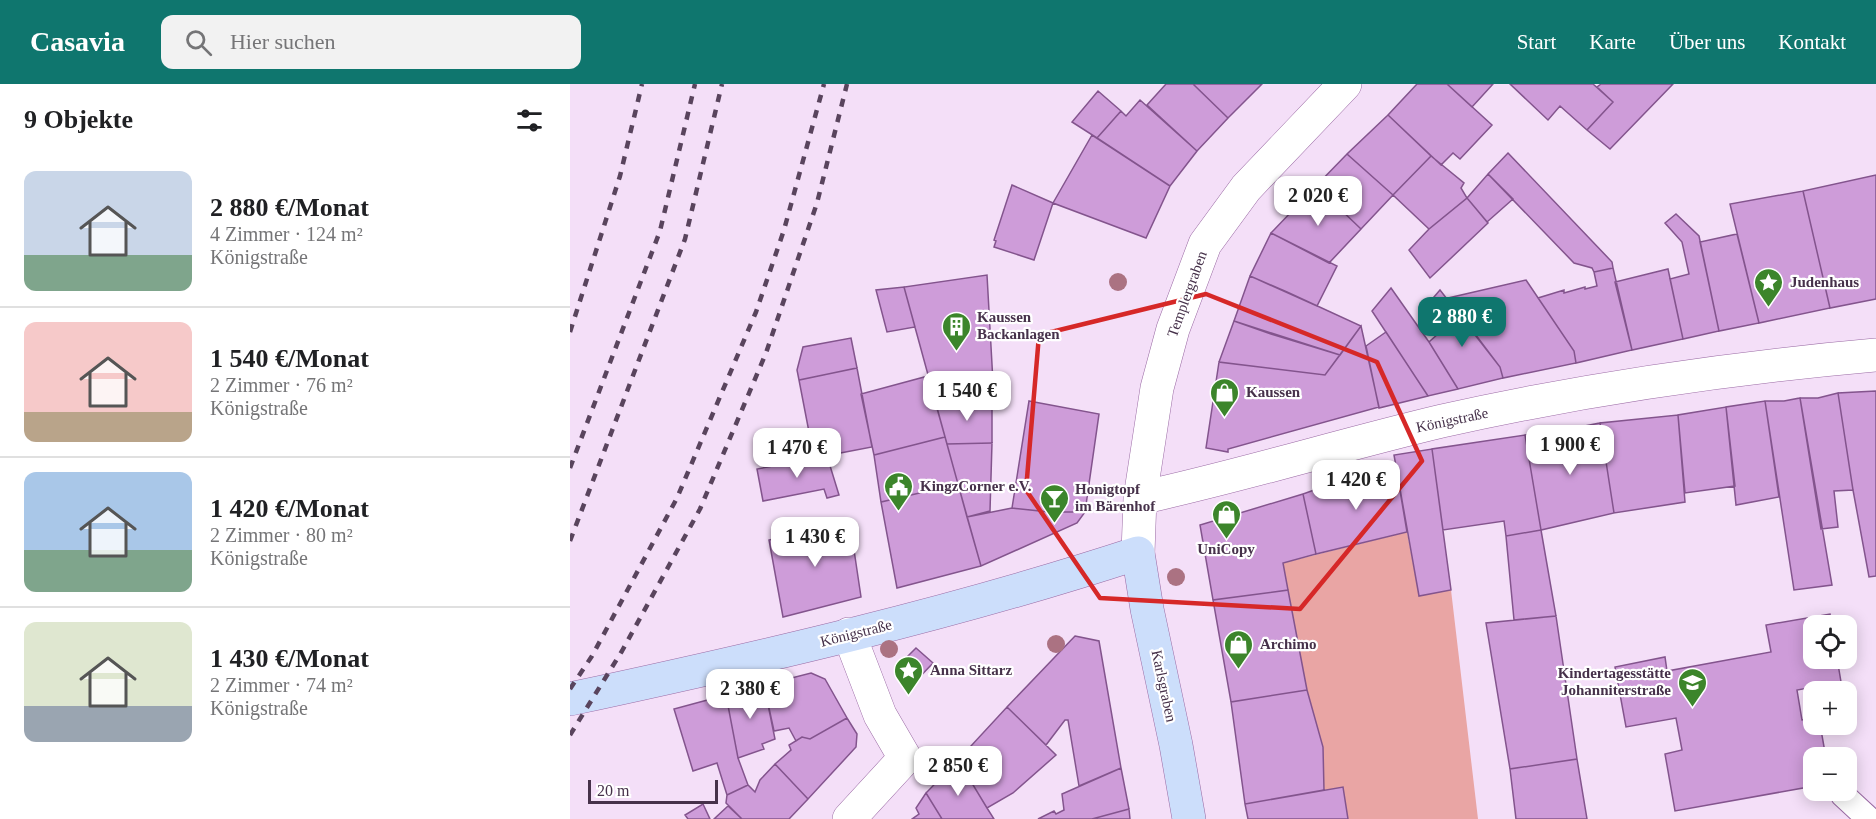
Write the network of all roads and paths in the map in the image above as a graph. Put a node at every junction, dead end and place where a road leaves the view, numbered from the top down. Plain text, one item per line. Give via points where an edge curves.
1 (1345, 84) edge
2 (1876, 355) edge
3 (1140, 498) junction
4 (1138, 553) junction
5 (849, 634) junction
6 (570, 699) edge
7 (1850, 801) edge
8 (849, 819) edge
9 (1189, 819) edge
10 (1869, 819) edge

1 - 3 street, Templergraben via 1246,188 1205,244 1173,329 1157,388
2 - 3 street, Königstraße via 1625,385 1443,421
3 - 4 street, Templergraben
4 - 5 street, Königstraße via 928,615
4 - 9 street, Karlsgraben
5 - 6 street, Königstraße via 721,667
5 - 8 street via 880,715 905,758
7 - 10 lane

